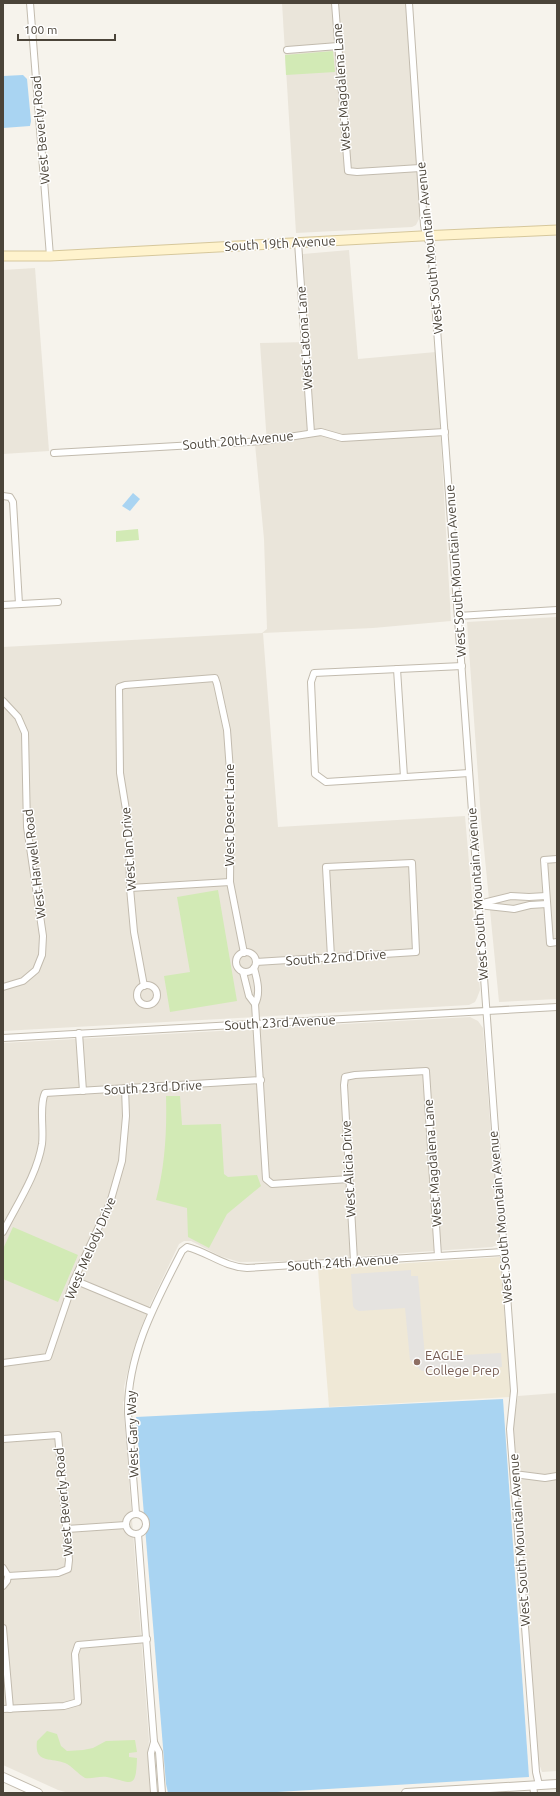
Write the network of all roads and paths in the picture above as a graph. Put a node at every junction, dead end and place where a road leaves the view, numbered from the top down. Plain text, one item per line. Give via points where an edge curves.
1 (30, 3) edge
2 (335, 3) edge
3 (409, 3) edge
4 (338, 46) junction
5 (287, 50) dead end
6 (420, 168) junction
7 (557, 230) edge
8 (426, 236) junction
9 (298, 242) junction
10 (3, 256) edge
11 (50, 256) junction
12 (445, 432) junction
13 (311, 433) junction
14 (54, 453) dead end
15 (3, 496) edge
16 (58, 602) dead end
17 (19, 604) junction
18 (3, 605) edge
19 (557, 610) edge
20 (458, 616) junction
21 (462, 666) junction
22 (397, 669) junction
23 (119, 687) joint
24 (3, 701) edge
25 (469, 773) junction
26 (404, 777) junction
27 (557, 860) edge
28 (230, 882) junction
29 (130, 888) junction
30 (546, 896) junction
31 (547, 904) junction
32 (478, 905) junction
33 (554, 943) edge
34 (244, 953) junction
35 (331, 957) junction
36 (255, 965) junction
37 (243, 972) junction
38 (258, 985) junction
39 (144, 986) dead end
40 (246, 986) junction
41 (3, 987) edge
42 (255, 1004) junction
43 (557, 1007) edge
44 (485, 1010) junction
45 (257, 1023) junction
46 (79, 1033) junction
47 (3, 1038) edge
48 (426, 1071) joint
49 (261, 1080) junction
50 (125, 1088) junction
51 (83, 1091) junction
52 (349, 1179) junction
53 (3, 1232) edge
54 (187, 1247) joint
55 (503, 1252) junction
56 (438, 1256) junction
57 (354, 1261) junction
58 (74, 1280) junction
59 (151, 1312) junction
60 (3, 1363) edge
61 (3, 1439) edge
62 (514, 1474) junction
63 (557, 1476) edge
64 (136, 1514) junction
65 (126, 1525) junction
66 (67, 1529) junction
67 (138, 1534) junction
68 (3, 1568) edge
69 (8, 1576) junction
70 (3, 1586) edge
71 (3, 1628) edge
72 (147, 1639) junction
73 (3, 1709) edge
74 (10, 1709) junction
75 (154, 1742) junction
76 (3, 1777) edge
77 (557, 1784) edge
78 (535, 1788) edge
79 (38, 1793) edge
80 (154, 1793) edge
81 (162, 1793) edge
82 (406, 1793) edge

1 - 11 street, West Beverly Road
2 - 4 street, West Magdalena Lane
3 - 6 street, West South Mountain Avenue
4 - 5 street
4 - 6 street, West Magdalena Lane via 348,170 357,172
6 - 8 street, West South Mountain Avenue
7 - 8 main road, South 19th Avenue
8 - 9 main road, South 19th Avenue
8 - 12 street, West South Mountain Avenue via 431,246
9 - 11 main road, South 19th Avenue
9 - 13 street, West Latona Lane
10 - 11 main road, South 19th Avenue
12 - 13 street, South 20th Avenue via 342,438 326,433
12 - 20 street, West South Mountain Avenue
13 - 14 street, South 20th Avenue via 263,441
15 - 17 street via 10,497 13,502
16 - 17 street
17 - 18 street
19 - 20 street
20 - 21 street, West South Mountain Avenue
21 - 22 street
21 - 25 street, West South Mountain Avenue
22 - 26 street
22 - 26 street via 314,673 311,682 315,774 326,782
23 - 28 street, West Desert Lane via 215,678 227,730 231,784
23 - 29 street, West Ian Drive via 120,773 129,828
24 - 41 street, West Harwell Road via 18,717 25,733 27,827 43,936 42,955 36,970 23,981
25 - 26 street
25 - 32 street, West South Mountain Avenue
27 - 30 street via 544,860
28 - 29 street
28 - 34 street, West Desert Lane
29 - 39 street, West Ian Drive via 134,932
30 - 31 street
30 - 32 street via 512,896
31 - 32 street via 514,909
31 - 33 street
32 - 44 street, West South Mountain Avenue
34 - 36 street via 252,954
34 - 37 street via 238,956 236,962
35 - 35 street, South 22nd Drive via 326,867 412,863 416,952
35 - 36 street, South 22nd Drive
36 - 37 street via 249,972
36 - 38 street
37 - 40 street
38 - 40 street
38 - 42 street via 258,998
40 - 42 street
42 - 45 street
43 - 44 street, South 23rd Avenue
44 - 45 street, South 23rd Avenue
44 - 55 street, West South Mountain Avenue
45 - 46 street, South 23rd Avenue
45 - 49 street
46 - 47 street, South 23rd Avenue
46 - 51 street
48 - 52 street, West Alicia Drive via 345,1077
48 - 56 street, West Magdalena Lane
49 - 50 street, South 23rd Drive
49 - 52 street via 266,1179 272,1184
50 - 51 street, South 23rd Drive
50 - 58 street, West Melody Drive via 126,1116 122,1161 110,1203
51 - 53 street, South 23rd Drive via 45,1093 42,1101 42,1145 34,1170
52 - 57 street, West Alicia Drive
54 - 57 street, South 24th Avenue via 237,1268
54 - 59 street, West Gary Way via 182,1251
55 - 56 street, South 24th Avenue
55 - 62 street, West South Mountain Avenue via 514,1391 510,1429
56 - 57 street, South 24th Avenue
58 - 59 street
58 - 60 street, West Melody Drive via 48,1357
59 - 64 street, West Gary Way via 134,1362 128,1396
61 - 66 street, West Beverly Road via 58,1435
62 - 63 street via 545,1478
62 - 78 street, West South Mountain Avenue via 536,1772
64 - 65 street via 130,1516
64 - 67 street via 144,1517 147,1522 145,1530
65 - 66 street
65 - 67 street via 131,1533
66 - 69 street, West Beverly Road via 68,1569 58,1573
67 - 72 street
68 - 69 street
69 - 70 street
71 - 74 street
72 - 74 street via 78,1645 75,1654 78,1702 64,1706
72 - 75 street
73 - 74 street
75 - 80 street via 151,1753
75 - 81 street via 159,1752
76 - 79 street
77 - 78 street
78 - 82 street

